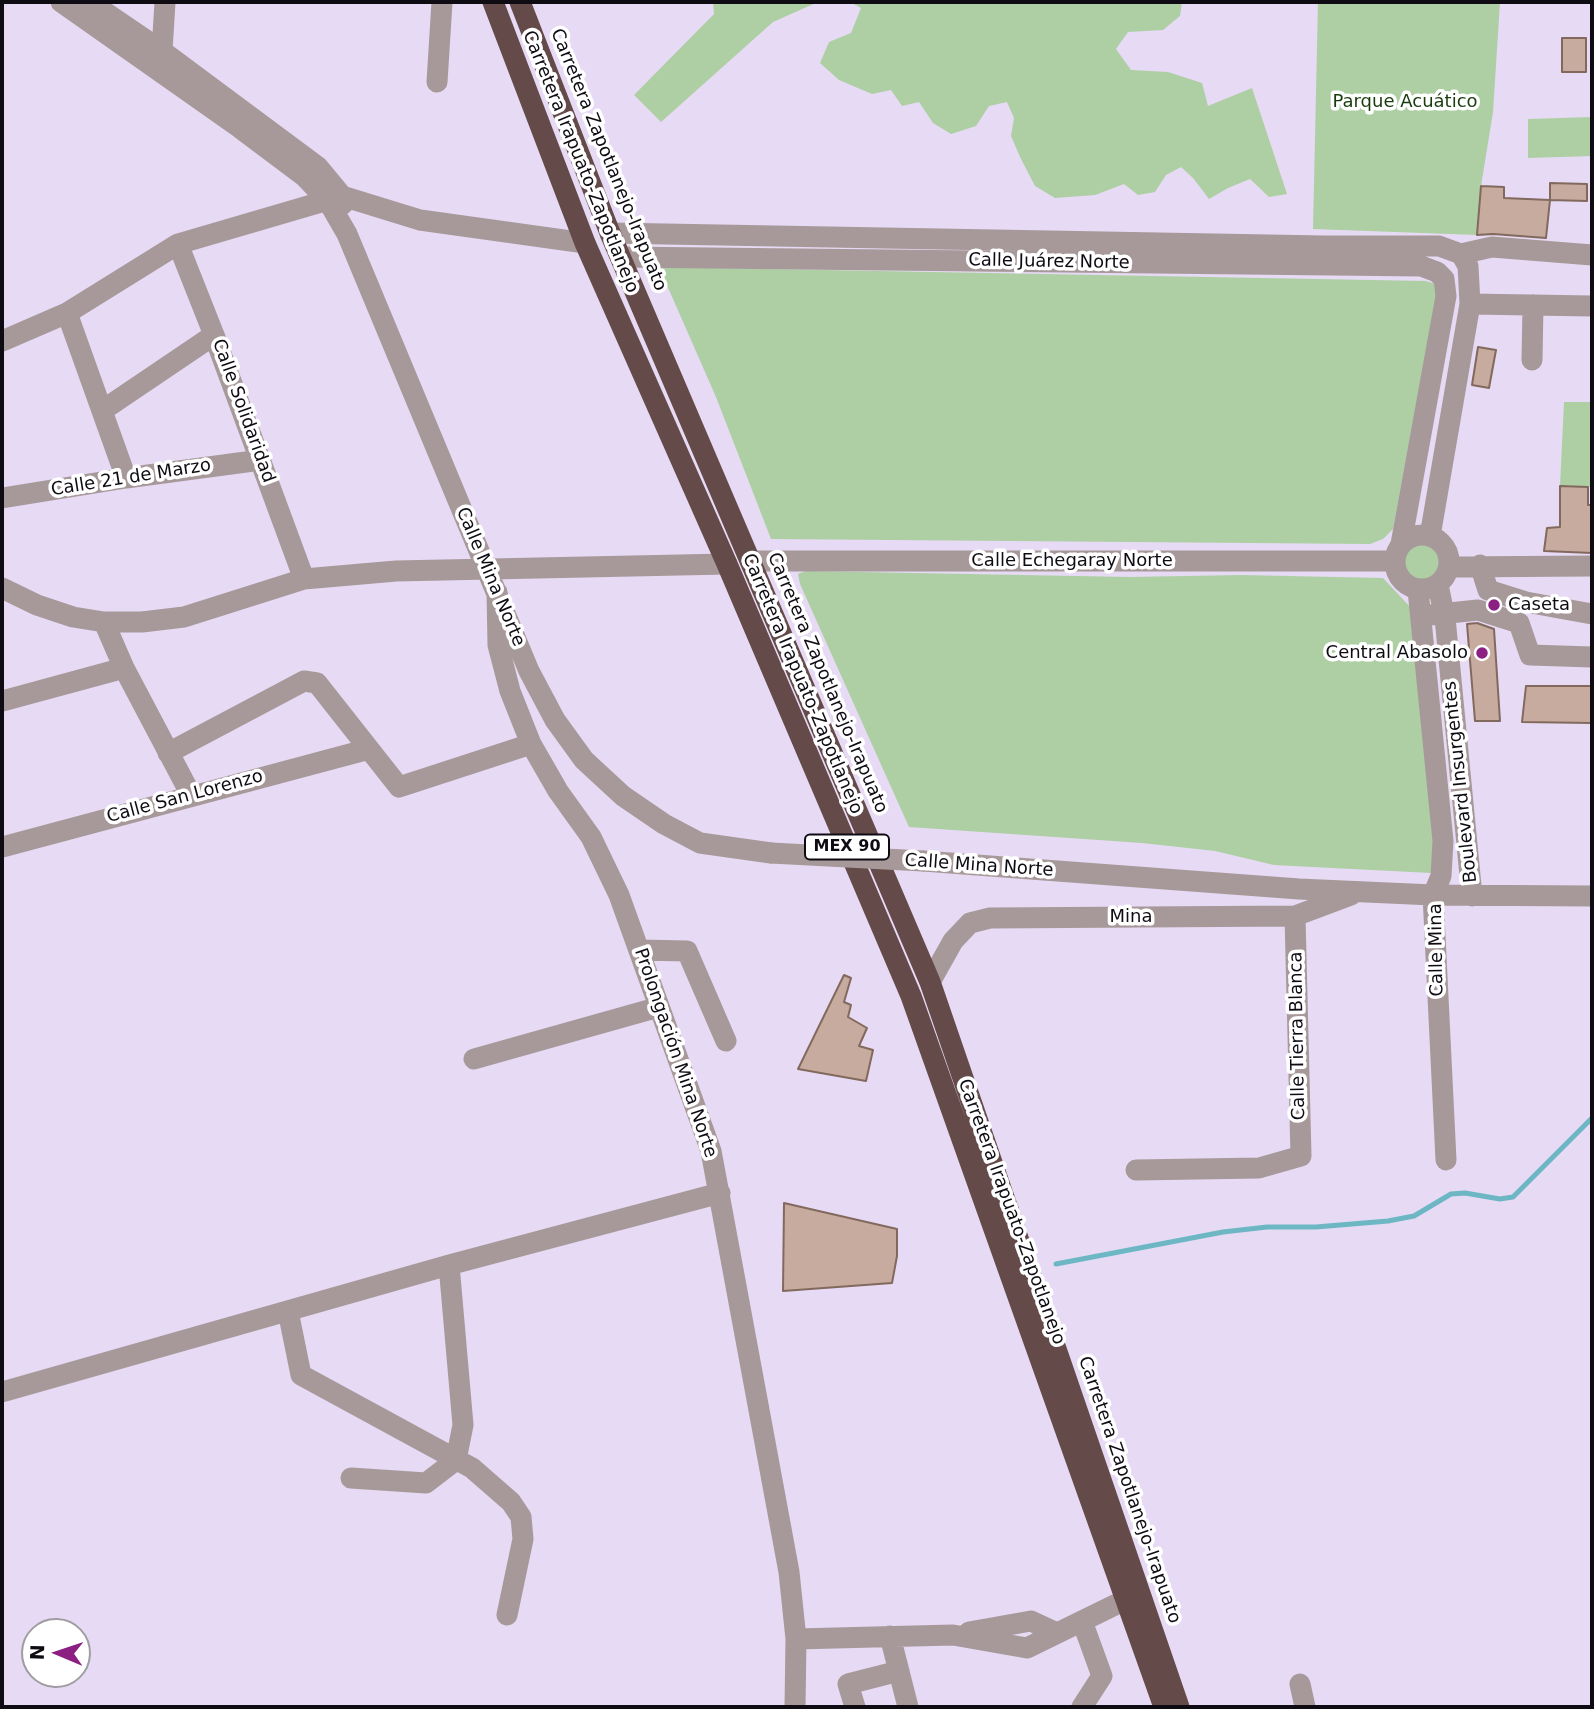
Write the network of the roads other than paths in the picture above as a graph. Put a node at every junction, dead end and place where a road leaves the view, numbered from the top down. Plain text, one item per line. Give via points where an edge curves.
1 (61, 2) edge
2 (90, 2) edge
3 (165, 2) edge
4 (442, 2) edge
5 (493, 2) edge
6 (520, 2) edge
7 (158, 59) junction
8 (437, 82) dead end
9 (335, 199) junction
10 (610, 233) junction
11 (888, 238) junction
12 (585, 243) junction
13 (178, 244) junction
14 (1461, 254) junction
15 (1592, 255) edge
16 (621, 257) junction
17 (887, 261) junction
18 (1444, 279) junction
19 (1470, 304) junction
20 (1533, 305) junction
21 (1592, 306) edge
22 (67, 313) junction
23 (214, 335) junction
24 (2, 341) edge
25 (1532, 360) dead end
26 (103, 410) junction
27 (261, 460) junction
28 (126, 478) junction
29 (2, 498) edge
30 (1430, 536) junction
31 (1398, 553) junction
32 (750, 561) junction
33 (727, 564) junction
34 (1480, 565) junction
35 (1592, 566) edge
36 (1449, 567) junction
37 (487, 569) junction
38 (304, 579) junction
39 (1428, 587) junction
40 (2, 588) edge
41 (497, 592) junction
42 (1443, 612) junction
43 (1592, 614) edge
44 (1421, 617) junction
45 (104, 622) junction
46 (1592, 657) edge
47 (124, 668) junction
48 (2, 701) edge
49 (531, 744) junction
50 (369, 749) junction
51 (168, 753) junction
52 (191, 796) junction
53 (2, 847) edge
54 (1360, 892) junction
55 (1433, 895) junction
56 (1472, 896) junction
57 (1592, 896) edge
58 (1295, 916) junction
59 (639, 950) junction
60 (930, 982) junction
61 (659, 1007) junction
62 (726, 1041) dead end
63 (474, 1059) dead end
64 (1446, 1160) dead end
65 (1136, 1170) dead end
66 (720, 1193) junction
67 (449, 1265) junction
68 (288, 1311) junction
69 (2, 1392) edge
70 (456, 1460) junction
71 (351, 1478) dead end
72 (1125, 1600) junction
73 (506, 1615) dead end
74 (1082, 1621) junction
75 (890, 1636) junction
76 (796, 1639) junction
77 (899, 1671) junction
78 (1300, 1684) dead end
79 (795, 1707) edge
80 (855, 1707) edge
81 (908, 1707) edge
82 (1082, 1707) edge
83 (1164, 1707) edge
84 (1179, 1707) edge
85 (1305, 1707) edge

1 - 7 street
2 - 7 street
3 - 7 street
4 - 8 street
5 - 12 highway, Carretera Irapuato-Zapotlanejo / MEX 90
6 - 10 highway, Carretera Zapotlanejo-Irapuato / MEX 90
7 - 9 street via 244,122
9 - 12 street via 420,220
9 - 13 street
9 - 37 street, Calle Mina Norte
10 - 11 street, Calle Juárez Norte
10 - 16 highway, Carretera Zapotlanejo-Irapuato / MEX 90
11 - 14 street, Calle Juárez Norte via 1439,246
11 - 17 street
12 - 33 highway, Carretera Irapuato-Zapotlanejo / MEX 90
13 - 22 street
13 - 23 street, Calle Solidaridad
14 - 15 street, Calle Juárez Norte via 1492,247
14 - 18 street
14 - 19 street via 1468,266
16 - 17 street, Calle Juárez Norte
16 - 32 highway, Carretera Zapotlanejo-Irapuato / MEX 90
17 - 18 street, Calle Juárez Norte via 1421,266
18 - 31 street via 1446,296
19 - 20 street
19 - 30 street
20 - 21 street
20 - 25 street
22 - 24 street
22 - 26 street
23 - 26 street
23 - 27 street, Calle Solidaridad
26 - 28 street
27 - 28 street, Calle 21 de Marzo
27 - 38 street, Calle Solidaridad
28 - 29 street, Calle 21 de Marzo
30 - 31 street via 1415,536
30 - 36 street via 1442,542
31 - 32 street, Calle Echegaray Norte
31 - 39 street via 1398,574 1406,584
32 - 60 highway, Carretera Zapotlanejo-Irapuato / MEX 90
33 - 37 street
33 - 72 highway, Carretera Irapuato-Zapotlanejo / MEX 90 via 911,996
34 - 35 street
34 - 36 street
34 - 43 street via 1488,590
36 - 39 street via 1446,577
37 - 38 street
37 - 41 street, Calle Mina Norte
38 - 45 street via 184,617
39 - 42 street, Boulevard Insurgentes
39 - 44 street, Boulevard Insurgentes
40 - 45 street via 73,617
41 - 49 street, Prolongación Mina Norte via 498,645 509,691
41 - 54 street, Calle Mina Norte, bridge via 529,671 555,720 584,760 623,796 700,843 771,853
42 - 44 street
42 - 46 street via 1478,610 1519,623 1530,655
42 - 56 street, Boulevard Insurgentes
44 - 55 street, Boulevard Insurgentes via 1443,841 1441,876
45 - 47 street
47 - 48 street
47 - 51 street
49 - 50 street via 399,787
49 - 59 street, Prolongación Mina Norte via 591,836
50 - 51 street via 317,683 304,681
50 - 52 street, Calle San Lorenzo
51 - 52 street
52 - 53 street, Calle San Lorenzo
54 - 55 street, Calle Mina Norte
54 - 58 street, Mina
55 - 56 street, Calle Mina
55 - 64 street, Calle Mina
56 - 57 street, Calle Mina
58 - 60 street, Mina via 990,918 970,923
58 - 65 street, Calle Tierra Blanca via 1301,1156 1259,1168
59 - 61 street, Prolongación Mina Norte
59 - 62 street via 687,951
60 - 84 highway, Carretera Zapotlanejo-Irapuato / MEX 90
61 - 63 street
61 - 66 street, Prolongación Mina Norte via 711,1151
66 - 67 street
66 - 76 street, Prolongación Mina Norte via 789,1572
67 - 68 street
67 - 70 street via 463,1425
68 - 69 street
68 - 70 street via 301,1375
70 - 71 street via 426,1483
70 - 73 street via 511,1502 521,1517 523,1539
72 - 74 street
72 - 83 highway, Carretera Irapuato-Zapotlanejo / MEX 90
74 - 75 street via 1057,1633 1031,1621 953,1635
74 - 82 street via 1102,1676
75 - 76 street
75 - 77 street
76 - 79 street, Prolongación Mina Norte
77 - 80 street via 848,1684
77 - 81 street
78 - 85 street

